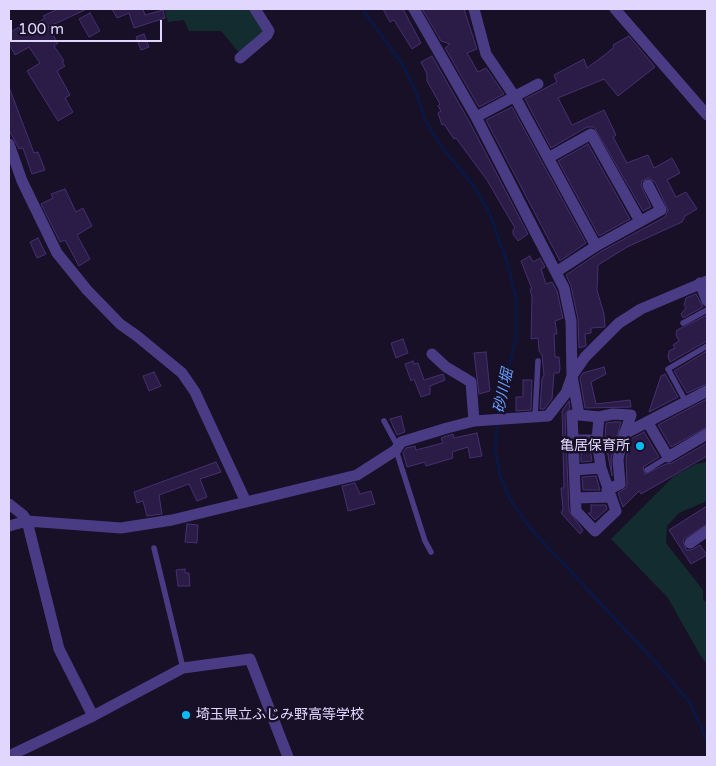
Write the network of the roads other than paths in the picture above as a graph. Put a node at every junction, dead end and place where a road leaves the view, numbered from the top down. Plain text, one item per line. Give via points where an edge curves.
1 (255, 9) edge
2 (414, 9) edge
3 (474, 9) edge
4 (615, 9) edge
5 (240, 58) dead end
6 (538, 84) dead end
7 (515, 97) junction
8 (707, 115) edge
9 (476, 117) junction
10 (9, 144) edge
11 (548, 158) junction
12 (648, 185) dead end
13 (640, 221) junction
14 (596, 246) junction
15 (556, 272) junction
16 (704, 282) edge
17 (707, 301) edge
18 (707, 310) edge
19 (683, 323) dead end
20 (707, 346) edge
21 (432, 354) dead end
22 (538, 361) dead end
23 (572, 376) junction
24 (707, 391) edge
25 (687, 403) junction
26 (580, 415) junction
27 (535, 417) junction
28 (598, 417) junction
29 (384, 421) dead end
30 (479, 421) junction
31 (648, 423) junction
32 (624, 434) junction
33 (707, 434) edge
34 (574, 440) junction
35 (597, 440) junction
36 (397, 447) junction
37 (668, 457) junction
38 (600, 468) junction
39 (575, 470) junction
40 (647, 470) dead end
41 (608, 493) junction
42 (576, 498) junction
43 (246, 502) junction
44 (9, 504) edge
45 (27, 521) junction
46 (9, 526) edge
47 (707, 531) edge
48 (690, 543) dead end
49 (154, 548) dead end
50 (431, 552) dead end
51 (182, 668) junction
52 (93, 716) junction
53 (9, 756) edge
54 (288, 757) edge

1 - 5 street via 268,31 267,35
2 - 9 street
3 - 7 street via 486,54
4 - 8 street
6 - 7 street
7 - 9 street
7 - 11 street
9 - 15 street
10 - 43 street via 22,181 57,253 120,324 182,374 195,392
11 - 13 street via 591,134
11 - 14 street
12 - 13 street via 661,210
13 - 14 street
14 - 15 street
15 - 23 street via 564,288 571,321
16 - 17 street
16 - 23 street via 641,309 619,323 585,356
18 - 19 lane
20 - 25 lane via 668,369
21 - 30 street via 471,382
22 - 27 lane
23 - 26 street
23 - 27 street via 566,393 548,416
24 - 25 street
25 - 31 street
26 - 28 street
26 - 34 street via 572,415
27 - 30 street
28 - 32 street via 631,415
28 - 35 street
29 - 36 lane
30 - 36 street
31 - 32 street
31 - 37 street
32 - 41 street via 618,460 620,484
33 - 37 street
34 - 35 street
34 - 39 street
35 - 38 street
36 - 43 street via 357,475
36 - 50 lane
37 - 40 lane
38 - 39 street
38 - 41 street
39 - 42 street
41 - 42 street
41 - 42 street via 616,511 595,530 576,511
43 - 45 street via 172,520 121,528
44 - 45 street
45 - 46 street
45 - 52 street via 58,648
47 - 48 street
49 - 51 lane
51 - 52 street
51 - 54 street via 250,659
52 - 53 street

